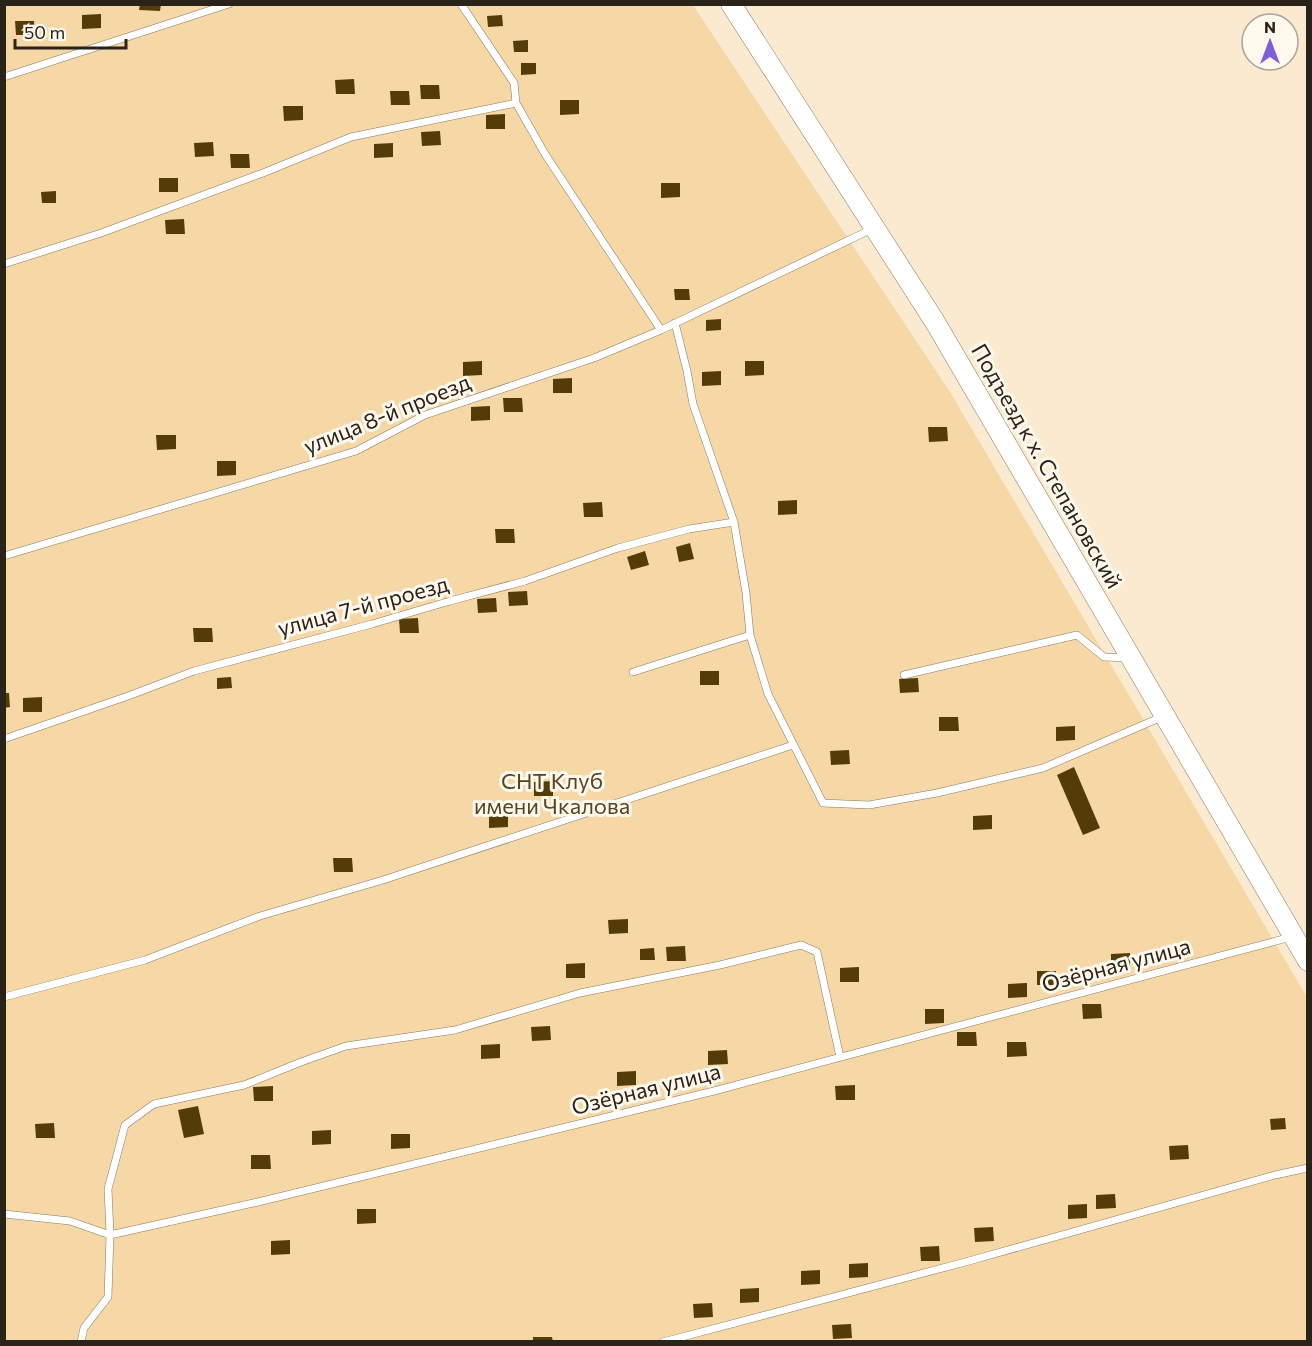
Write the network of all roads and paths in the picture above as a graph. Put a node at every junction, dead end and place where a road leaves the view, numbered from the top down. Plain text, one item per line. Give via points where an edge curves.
1 (229, 4) edge
2 (461, 4) edge
3 (731, 4) edge
4 (4, 76) edge
5 (516, 103) junction
6 (874, 228) junction
7 (4, 264) edge
8 (675, 323) junction
9 (661, 330) junction
10 (734, 522) junction
11 (4, 556) edge
12 (750, 635) junction
13 (1131, 658) junction
14 (633, 672) dead end
15 (904, 675) dead end
16 (1164, 716) junction
17 (4, 739) edge
18 (793, 745) junction
19 (1293, 936) junction
20 (1308, 962) edge
21 (4, 997) edge
22 (840, 1057) junction
23 (1308, 1168) edge
24 (4, 1214) edge
25 (110, 1235) junction
26 (81, 1341) edge
27 (663, 1341) edge

1 - 4 lane
2 - 5 lane via 514,83
3 - 6 street, Подъезд к х. Степановский
5 - 7 lane via 351,137 101,233
5 - 9 lane via 545,154
6 - 8 lane, улица 8-й проезд
6 - 13 street, Подъезд к х. Степановский via 935,322
8 - 9 lane, улица 8-й проезд
8 - 10 lane via 693,404
9 - 11 lane, улица 8-й проезд via 594,358 425,415 356,451
10 - 12 lane
10 - 17 lane, улица 7-й проезд via 628,545 525,581 194,671
12 - 14 lane
12 - 18 lane via 768,694
13 - 15 lane via 1104,657 1077,635
13 - 16 street, Подъезд к х. Степановский
16 - 18 lane via 1043,768 868,805 823,803
16 - 19 street, Подъезд к х. Степановский
18 - 21 lane via 260,916 145,960
19 - 20 street, Подъезд к х. Степановский
19 - 22 lane, Озёрная улица
22 - 25 lane, Озёрная улица via 703,1094
22 - 25 lane via 816,952 801,945 580,993 455,1030 346,1046 244,1085 154,1104 125,1125 108,1189
23 - 27 lane
24 - 25 lane via 70,1221
25 - 26 lane via 108,1297 84,1328

